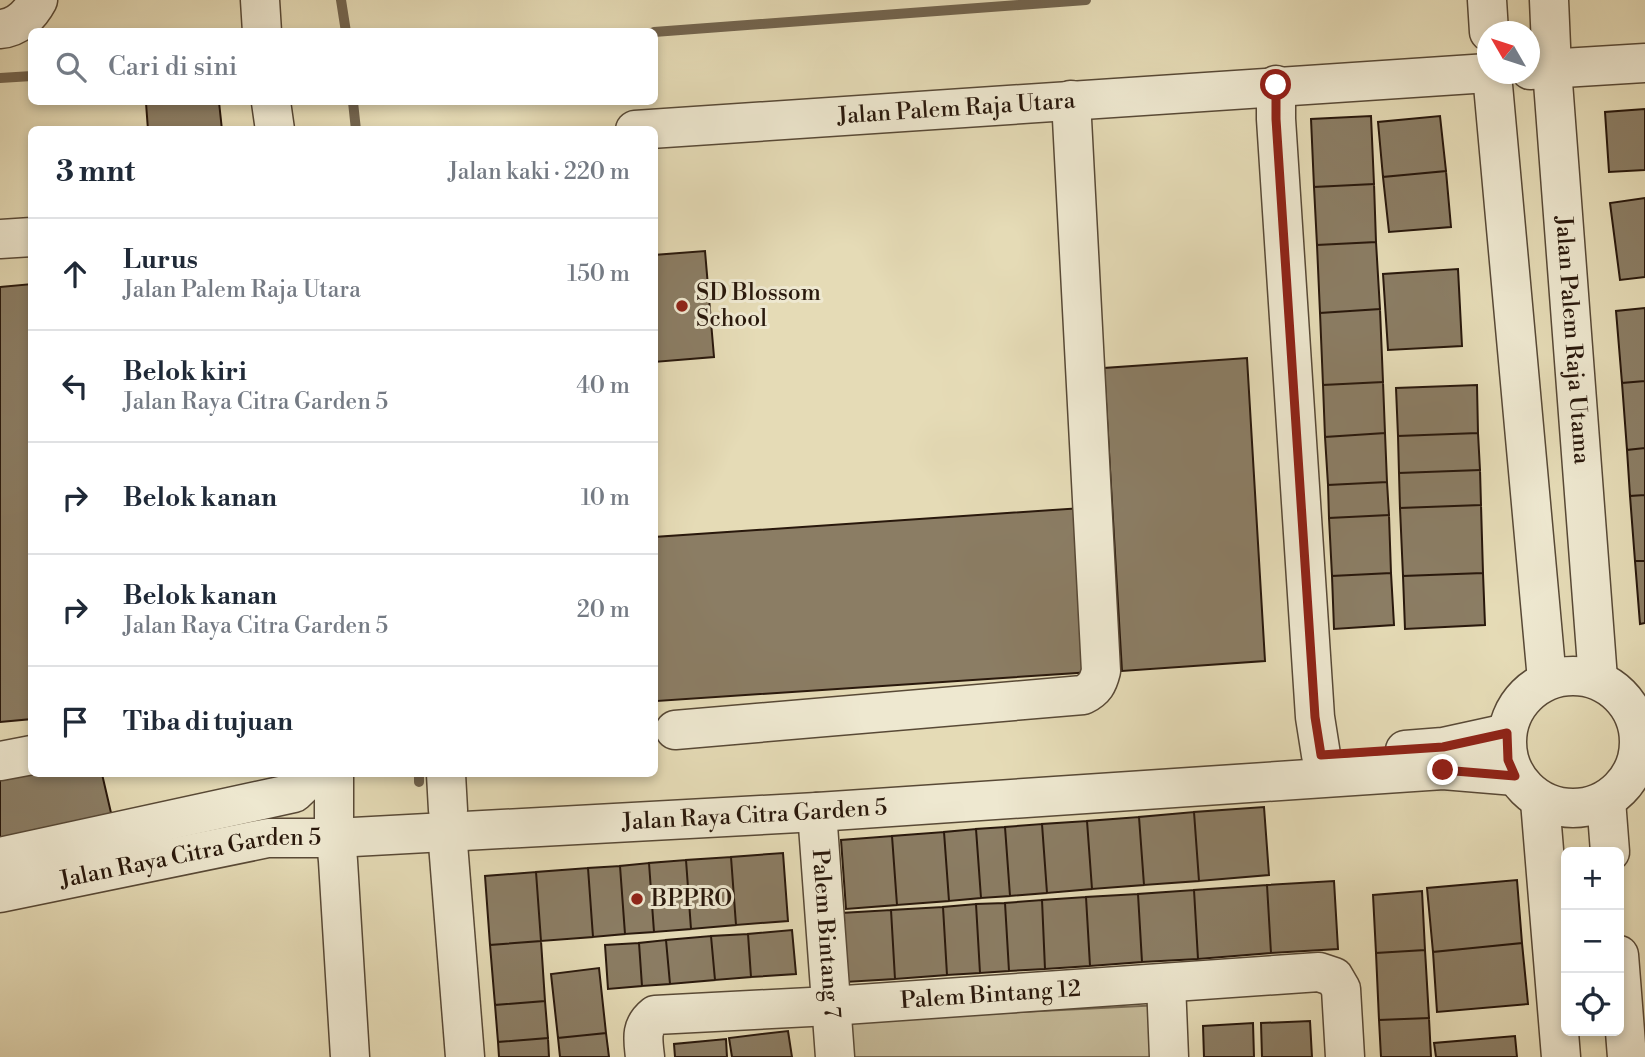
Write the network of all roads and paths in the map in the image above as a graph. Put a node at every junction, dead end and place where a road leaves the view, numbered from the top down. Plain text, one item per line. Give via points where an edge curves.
1 (38, 0) edge
2 (1549, 6) edge
3 (0, 29) edge
4 (1645, 63) edge
5 (1541, 70) edge
6 (1477, 74) edge
7 (1491, 84) edge
8 (1276, 85) junction
9 (1071, 100) junction
10 (271, 105) edge
11 (274, 126) edge
12 (658, 128) edge
13 (28, 237) edge
14 (0, 239) edge
15 (1598, 679) junction
16 (1547, 680) junction
17 (675, 730) dead end
18 (1507, 733) junction
19 (1642, 736) edge
20 (1321, 755) junction
21 (28, 756) edge
22 (0, 761) edge
23 (311, 777) edge
24 (334, 777) edge
25 (1527, 788) junction
26 (1606, 800) junction
27 (447, 805) edge
28 (817, 812) junction
29 (329, 839) junction
30 (1610, 847) edge
31 (0, 857) edge
32 (0, 877) edge
33 (0, 893) edge
34 (1620, 973) edge
35 (1166, 984) junction
36 (830, 1006) junction
37 (645, 1040) edge
38 (350, 1057) edge
39 (465, 1057) edge
40 (835, 1057) edge
41 (1169, 1057) edge
42 (1345, 1057) edge
43 (1561, 1057) edge
44 (1627, 1057) edge

1 - 3 street via 31,13 9,29
2 - 5 street, Jalan Palem Raja Utama
4 - 5 street
5 - 15 street, Jalan Palem Raja Utama
6 - 8 street, Jalan Palem Raja Utara
7 - 16 street
8 - 9 street, Jalan Palem Raja Utara
8 - 20 street
9 - 12 street, Jalan Palem Raja Utara
9 - 17 street via 1101,671 1093,690 1083,695
10 - 11 street
13 - 14 street
15 - 16 street via 1581,675
15 - 19 street via 1619,693
16 - 18 street via 1517,705
18 - 20 street, Jalan Raya Citra Garden 5 via 1443,747
18 - 25 street via 1508,760
19 - 26 street via 1637,762 1625,783
20 - 27 street, Jalan Raya Citra Garden 5
21 - 22 street
23 - 31 street via 294,793
24 - 29 street
25 - 26 street via 1573,809
25 - 28 street, Jalan Raya Citra Garden 5 via 1443,770
25 - 43 street
26 - 30 street
27 - 28 street, Jalan Raya Citra Garden 5
27 - 29 street, Jalan Raya Citra Garden 5
27 - 39 street
28 - 36 street, Palem Bintang 7
29 - 32 street, Jalan Raya Citra Garden 5 via 272,824
29 - 33 street, Jalan Raya Citra Garden 5 via 268,838
29 - 38 street
34 - 44 street
35 - 36 street, Palem Bintang 12
35 - 41 street
35 - 42 street, Palem Bintang 12 via 1319,972 1334,977 1341,989
36 - 37 street, Palem Bintang 12 via 655,1015
36 - 40 street, Palem Bintang 7

